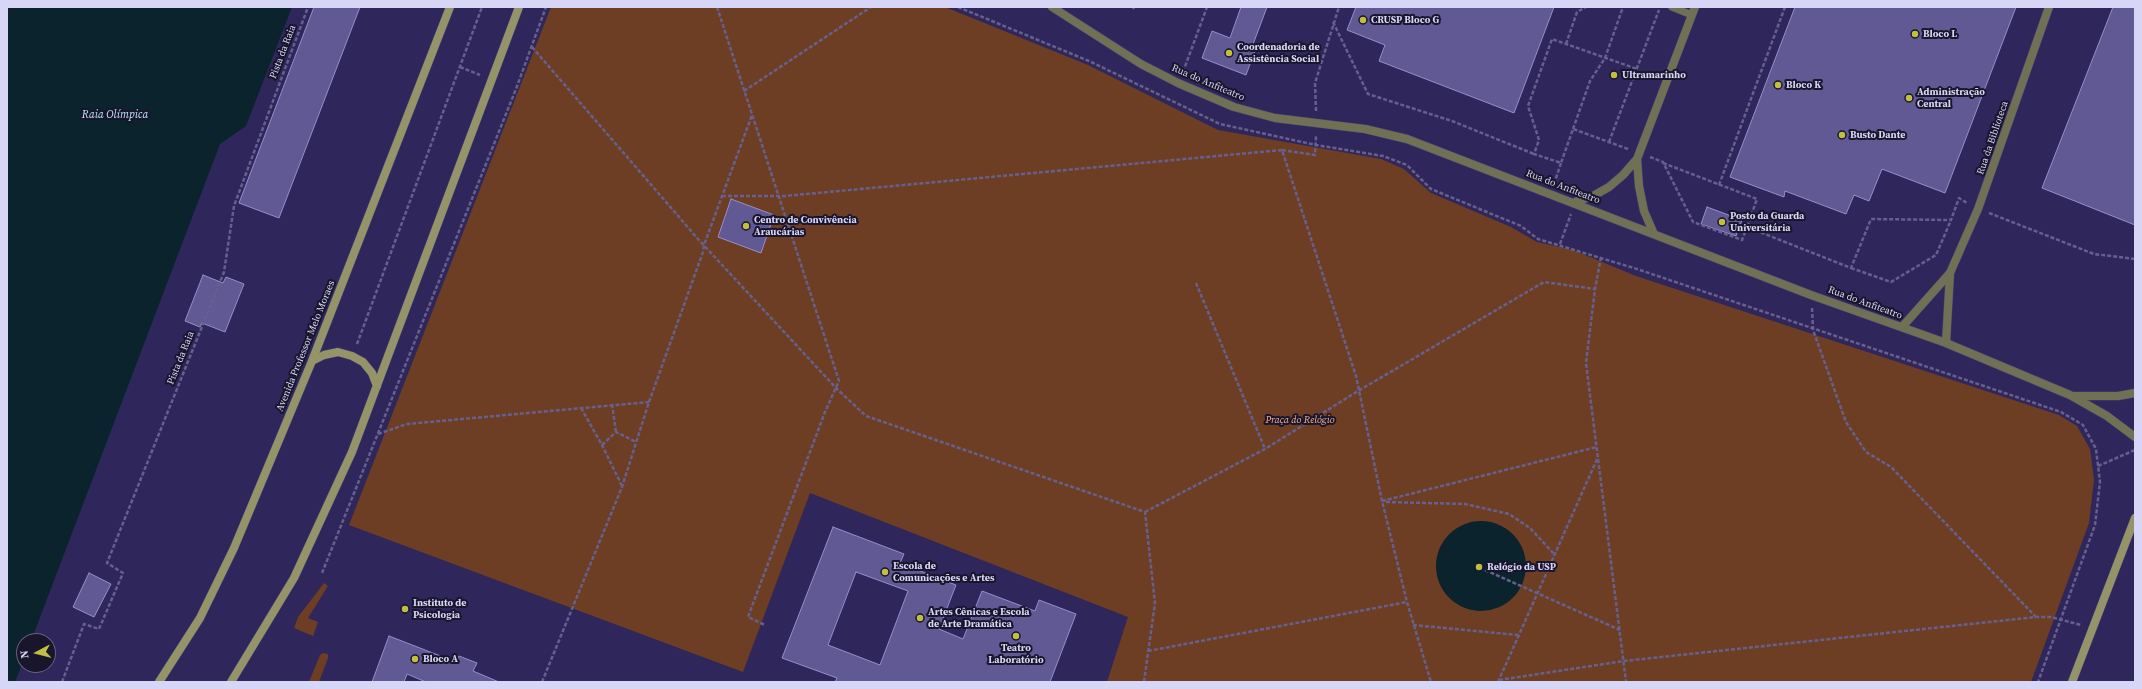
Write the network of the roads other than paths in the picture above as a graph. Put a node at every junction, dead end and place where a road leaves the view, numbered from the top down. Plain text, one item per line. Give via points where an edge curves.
1 (450, 7) edge
2 (519, 7) edge
3 (1052, 7) edge
4 (1672, 7) edge
5 (2049, 7) edge
6 (1693, 11) edge
7 (1638, 156) junction
8 (1575, 202) junction
9 (1654, 234) junction
10 (1950, 273) junction
11 (1902, 327) junction
12 (1946, 343) junction
13 (312, 361) junction
14 (377, 386) junction
15 (2135, 393) edge
16 (2070, 395) junction
17 (2135, 437) edge
18 (2135, 518) edge
19 (159, 682) edge
20 (231, 682) edge
21 (2072, 682) edge

1 - 13 street, Avenida Professor Melo Moraes
2 - 14 street
3 - 8 street, Rua do Anfiteatro via 1141,64 1234,107 1275,118 1364,129 1407,139
4 - 6 lane
5 - 10 street, Rua da Biblioteca via 1978,209
6 - 7 street
7 - 8 street via 1623,175 1609,187
7 - 9 street via 1639,186 1644,211
8 - 9 street, Rua do Anfiteatro
9 - 11 street, Rua do Anfiteatro
10 - 11 street, Rua da Biblioteca
10 - 12 street, Rua da Biblioteca
11 - 12 street, Rua do Anfiteatro
12 - 16 street, Rua do Anfiteatro
13 - 14 street via 338,352 352,356 363,362 372,373
13 - 19 street, Avenida Professor Melo Moraes via 234,548 200,618
14 - 20 street via 352,452 294,578
15 - 16 street, Rua do Anfiteatro
16 - 17 street, Rua do Anfiteatro via 2107,416
18 - 21 street

